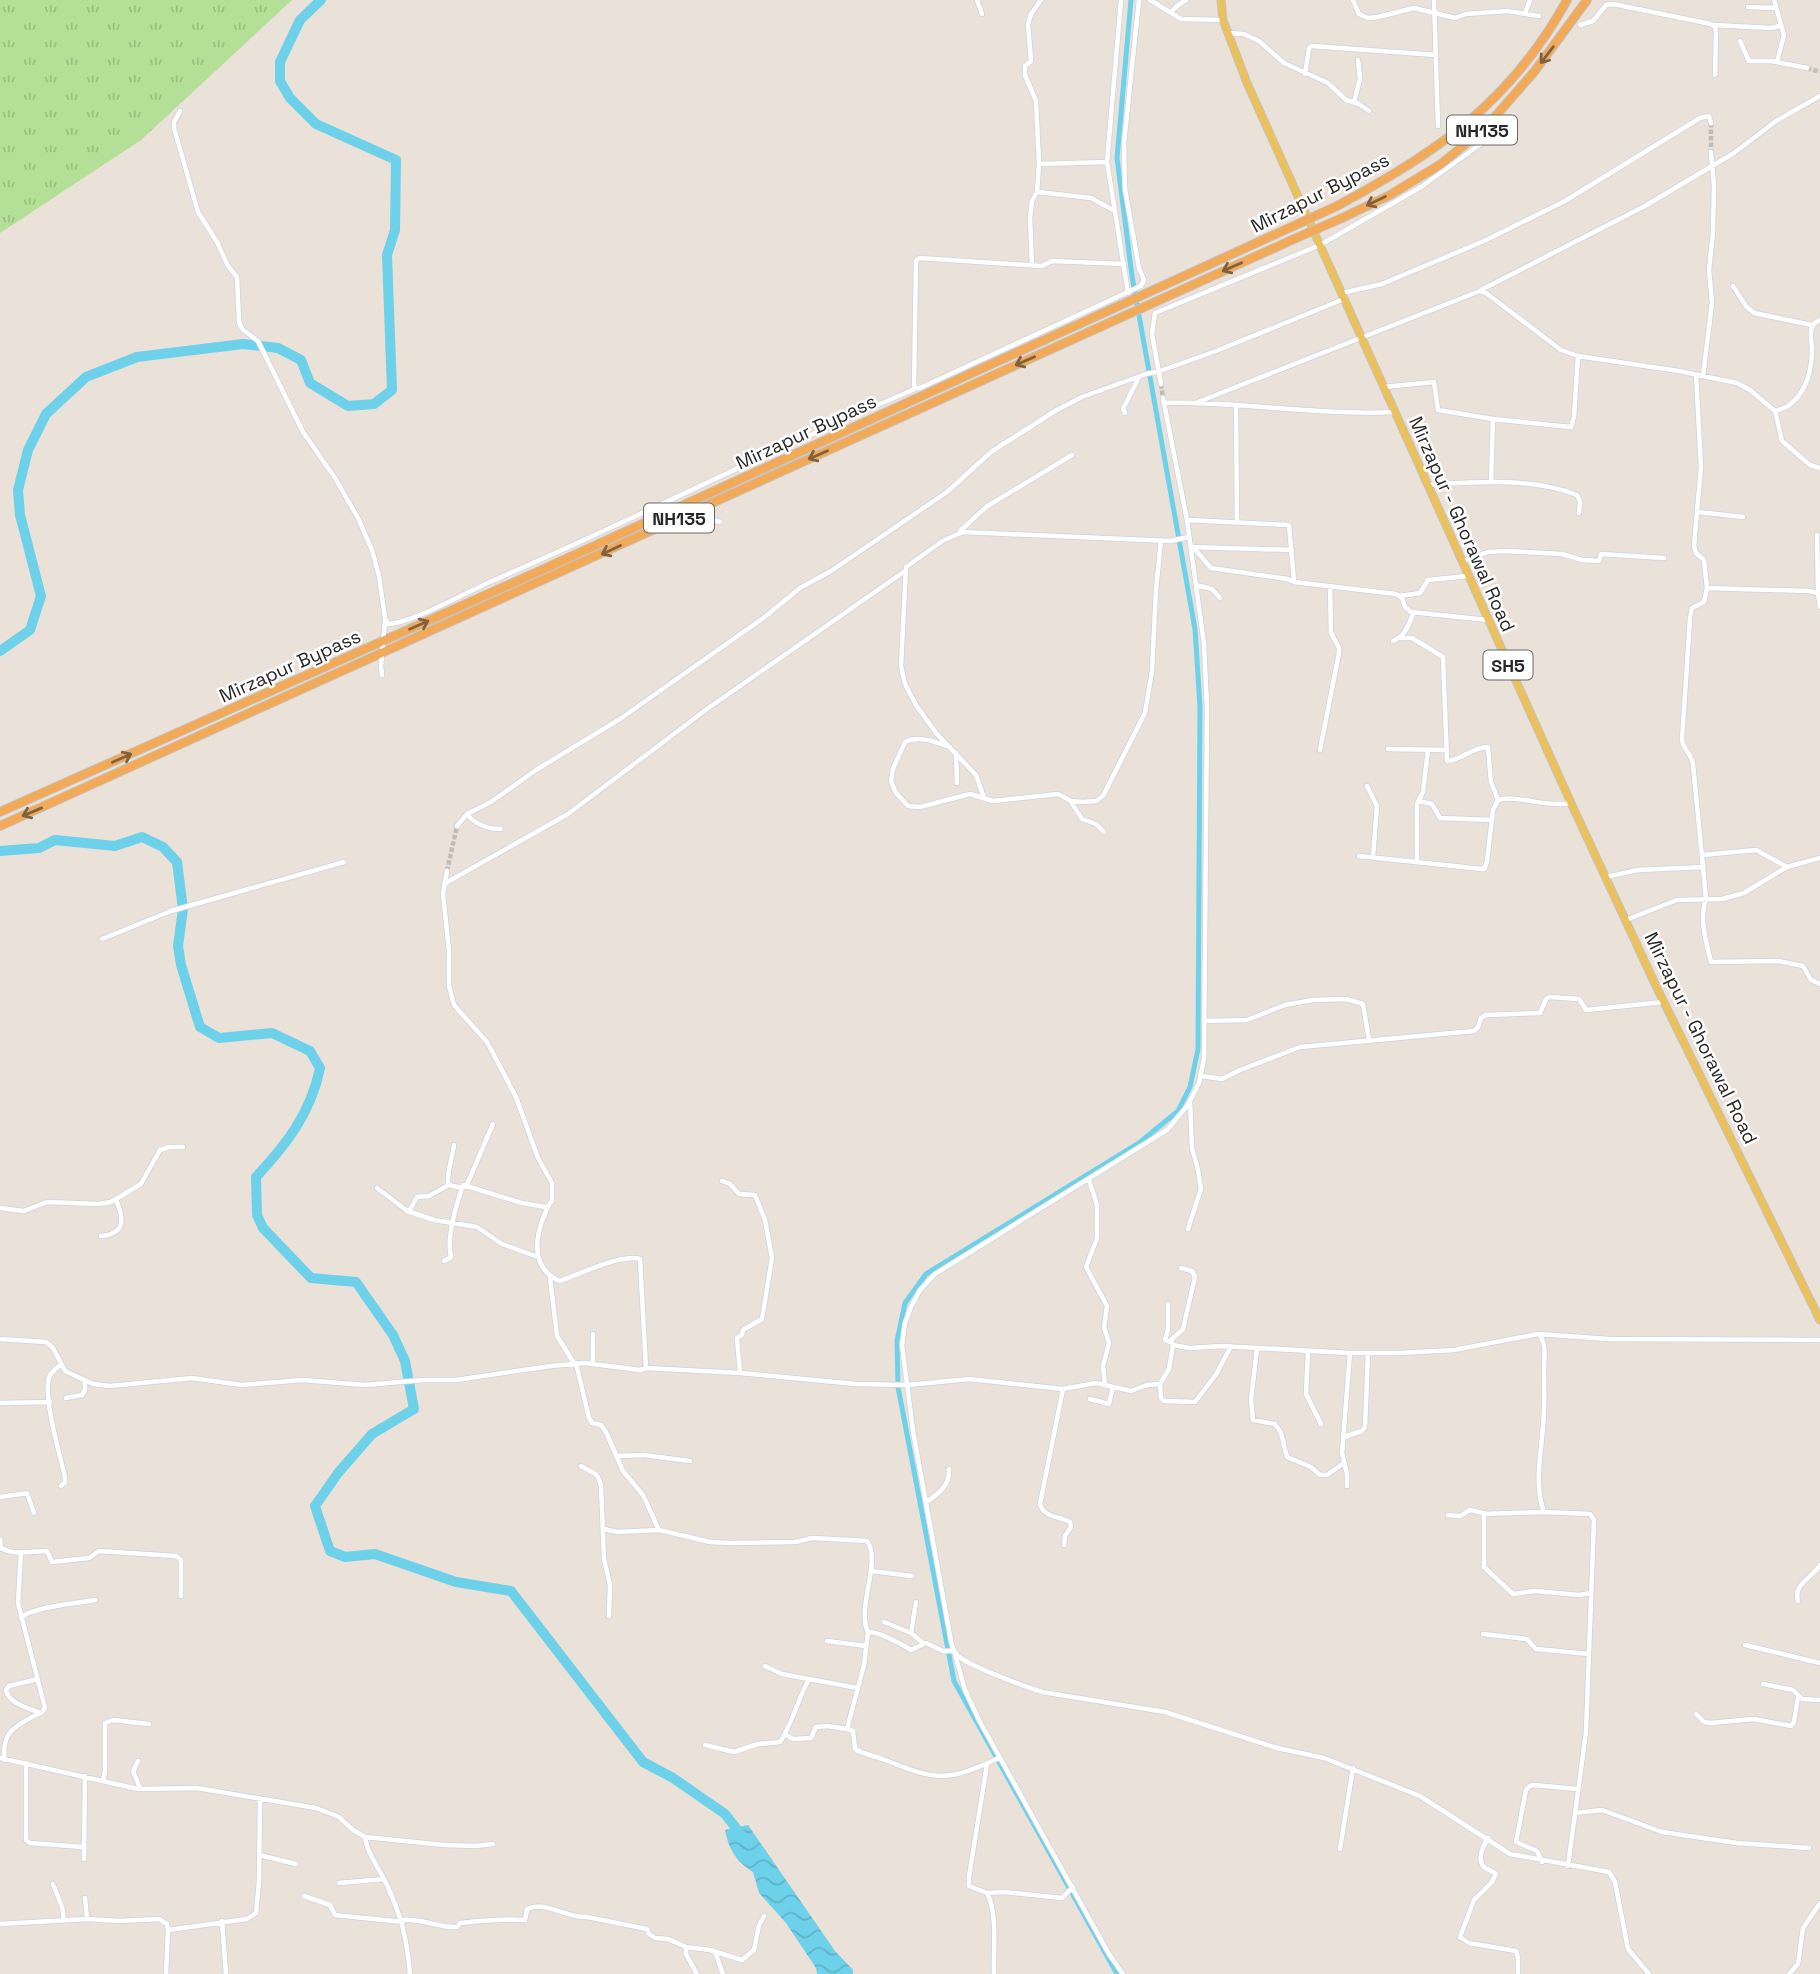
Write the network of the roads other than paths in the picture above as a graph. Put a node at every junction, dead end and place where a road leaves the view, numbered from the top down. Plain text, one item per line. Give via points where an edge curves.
1 (977, 0) edge
2 (1041, 0) edge
3 (1121, 0) edge
4 (1139, 0) edge
5 (1150, 0) edge
6 (1186, 0) edge
7 (1221, 0) edge
8 (1353, 0) edge
9 (1434, 0) edge
10 (1530, 0) edge
11 (1567, 0) edge
12 (1587, 0) edge
13 (1774, 0) edge
14 (1616, 2) edge
15 (1748, 7) dead end
16 (1775, 8) junction
17 (1171, 13) junction
18 (1525, 13) junction
19 (982, 14) dead end
20 (1435, 14) junction
21 (1539, 16) dead end
22 (1223, 20) junction
23 (1580, 24) dead end
24 (1714, 25) junction
25 (1779, 26) junction
26 (1227, 33) junction
27 (1740, 41) dead end
28 (1436, 55) junction
29 (1358, 61) dead end
30 (1777, 62) junction
31 (1807, 68) tunnel mouth
32 (1305, 74) junction
33 (1715, 75) dead end
34 (1820, 96) edge
35 (1354, 102) junction
36 (180, 111) dead end
37 (1369, 111) dead end
38 (1711, 123) dead end
39 (1438, 126) dead end
40 (1482, 143) dead end
41 (1711, 152) tunnel mouth
42 (1107, 162) junction
43 (1039, 164) junction
44 (1712, 165) junction
45 (1037, 192) junction
46 (1114, 210) junction
47 (1320, 245) junction
48 (1124, 264) junction
49 (1032, 265) junction
50 (1733, 286) dead end
51 (1480, 291) junction
52 (1130, 292) junction
53 (1344, 296) junction
54 (1820, 320) edge
55 (1812, 325) junction
56 (1362, 339) junction
57 (1578, 356) junction
58 (1157, 371) junction
59 (1696, 375) junction
60 (1139, 376) junction
61 (1703, 376) junction
62 (1161, 384) tunnel mouth
63 (1384, 387) junction
64 (915, 389) junction
65 (1198, 402) junction
66 (1236, 406) junction
67 (1775, 411) junction
68 (1395, 412) junction
69 (1125, 413) dead end
70 (1493, 419) junction
71 (1072, 455) dead end
72 (1819, 469) edge
73 (1492, 481) junction
74 (1427, 485) junction
75 (692, 501) junction
76 (701, 508) junction
77 (1698, 512) junction
78 (1579, 513) dead end
79 (1743, 516) dead end
80 (1186, 520) junction
81 (720, 522) dead end
82 (1237, 522) junction
83 (958, 533) junction
84 (1816, 535) dead end
85 (1189, 537) junction
86 (1161, 540) junction
87 (1191, 547) junction
88 (1292, 551) junction
89 (1664, 558) dead end
90 (1462, 561) junction
91 (905, 570) junction
92 (1469, 576) junction
93 (1294, 582) junction
94 (1196, 586) junction
95 (1330, 586) junction
96 (1707, 588) junction
97 (1818, 593) junction
98 (1400, 596) junction
99 (1220, 598) dead end
100 (1820, 607) edge
101 (1414, 612) junction
102 (385, 620) junction
103 (1488, 620) junction
104 (1401, 638) junction
105 (1393, 641) dead end
106 (383, 642) junction
107 (382, 654) junction
108 (383, 675) dead end
109 (950, 747) junction
110 (1388, 749) dead end
111 (1320, 750) dead end
112 (1428, 750) junction
113 (1446, 750) junction
114 (956, 752) junction
115 (957, 783) dead end
116 (1367, 786) dead end
117 (984, 798) junction
118 (1498, 800) junction
119 (1071, 801) junction
120 (1418, 802) junction
121 (1571, 803) junction
122 (0, 812) edge
123 (467, 814) junction
124 (1492, 820) junction
125 (0, 826) edge
126 (457, 827) tunnel mouth
127 (501, 829) dead end
128 (1104, 832) dead end
129 (1702, 855) junction
130 (1359, 856) dead end
131 (1373, 857) junction
132 (1820, 858) edge
133 (344, 862) dead end
134 (1417, 862) junction
135 (1704, 867) junction
136 (1787, 867) junction
137 (447, 871) tunnel mouth
138 (1606, 877) junction
139 (444, 884) junction
140 (1706, 899) junction
141 (1626, 920) junction
142 (102, 939) dead end
143 (1820, 984) edge
144 (1664, 1002) junction
145 (1205, 1021) junction
146 (1369, 1040) junction
147 (1201, 1076) junction
148 (1190, 1101) junction
149 (493, 1124) dead end
150 (454, 1145) dead end
151 (183, 1147) dead end
152 (1089, 1180) junction
153 (722, 1181) dead end
154 (449, 1186) junction
155 (464, 1187) junction
156 (377, 1188) dead end
157 (116, 1199) junction
158 (546, 1207) junction
159 (0, 1208) edge
160 (407, 1210) junction
161 (454, 1222) junction
162 (1188, 1229) dead end
163 (101, 1236) dead end
164 (539, 1258) junction
165 (444, 1261) dead end
166 (1181, 1268) dead end
167 (550, 1277) junction
168 (1816, 1303) edge
169 (1168, 1304) dead end
170 (1820, 1320) edge
171 (593, 1334) dead end
172 (1538, 1334) junction
173 (0, 1339) edge
174 (1820, 1340) edge
175 (1172, 1343) junction
176 (1231, 1346) junction
177 (1257, 1348) junction
178 (1308, 1351) junction
179 (1350, 1353) junction
180 (1367, 1353) junction
181 (575, 1363) junction
182 (593, 1363) junction
183 (60, 1365) junction
184 (646, 1368) junction
185 (740, 1373) junction
186 (85, 1380) junction
187 (1160, 1384) junction
188 (905, 1385) junction
189 (1105, 1385) junction
190 (1114, 1387) junction
191 (1063, 1389) junction
192 (66, 1398) dead end
193 (1090, 1399) dead end
194 (50, 1402) junction
195 (0, 1403) edge
196 (1321, 1424) dead end
197 (1344, 1437) junction
198 (616, 1456) junction
199 (690, 1461) dead end
200 (1344, 1463) junction
201 (581, 1466) dead end
202 (949, 1469) dead end
203 (61, 1486) dead end
204 (1347, 1486) dead end
205 (0, 1497) edge
206 (926, 1502) junction
207 (1544, 1512) junction
208 (34, 1513) dead end
209 (1488, 1514) junction
210 (1448, 1515) dead end
211 (604, 1529) junction
212 (659, 1530) junction
213 (0, 1539) edge
214 (1064, 1545) dead end
215 (21, 1553) junction
216 (1820, 1565) edge
217 (871, 1571) junction
218 (912, 1576) dead end
219 (1591, 1593) junction
220 (181, 1596) dead end
221 (95, 1600) dead end
222 (1798, 1601) dead end
223 (916, 1602) dead end
224 (609, 1616) dead end
225 (21, 1619) junction
226 (884, 1622) dead end
227 (868, 1632) junction
228 (911, 1633) junction
229 (1483, 1634) dead end
230 (827, 1641) dead end
231 (924, 1643) junction
232 (1745, 1645) dead end
233 (866, 1646) junction
234 (951, 1651) junction
235 (1589, 1654) junction
236 (1820, 1663) edge
237 (765, 1666) dead end
238 (38, 1679) junction
239 (809, 1679) junction
240 (1763, 1684) dead end
241 (857, 1688) junction
242 (1798, 1697) junction
243 (1820, 1700) edge
244 (41, 1713) junction
245 (1696, 1714) dead end
246 (149, 1724) dead end
247 (847, 1729) junction
248 (786, 1735) junction
249 (705, 1745) dead end
250 (3, 1759) edge
251 (999, 1759) junction
252 (138, 1761) dead end
253 (26, 1763) junction
254 (989, 1763) junction
255 (1353, 1768) junction
256 (85, 1779) junction
257 (103, 1780) junction
258 (140, 1789) junction
259 (1577, 1789) junction
260 (260, 1801) junction
261 (1575, 1813) junction
262 (365, 1837) junction
263 (1488, 1838) junction
264 (493, 1844) dead end
265 (83, 1847) junction
266 (1809, 1848) dead end
267 (1340, 1849) dead end
268 (259, 1855) junction
269 (84, 1859) dead end
270 (1542, 1862) junction
271 (296, 1864) dead end
272 (1569, 1866) junction
273 (382, 1880) junction
274 (339, 1882) dead end
275 (53, 1884) dead end
276 (1070, 1890) junction
277 (987, 1893) junction
278 (304, 1896) dead end
279 (85, 1898) dead end
280 (1820, 1903) edge
281 (764, 1916) dead end
282 (87, 1919) junction
283 (64, 1920) junction
284 (222, 1921) junction
285 (401, 1922) junction
286 (0, 1924) edge
287 (168, 1930) junction
288 (686, 1947) junction
289 (715, 1952) junction
290 (166, 1974) edge
291 (226, 1974) edge
292 (410, 1974) edge
293 (697, 1974) edge
294 (723, 1974) edge
295 (994, 1974) edge
296 (1123, 1974) edge
297 (1518, 1974) edge
298 (1649, 1974) edge
299 (1789, 1974) edge

1 - 19 street
2 - 43 street via 1029,19 1031,61 1024,71 1036,101
3 - 42 street
4 - 52 street via 1124,152 1125,189 1144,280
5 - 17 street
6 - 17 street
7 - 22 main road, Mirzapur - Ghorawal Road / SH5
8 - 20 street via 1359,14 1368,18 1408,8
9 - 20 street
10 - 18 street
11 - 75 highway, Mirzapur Bypass / NH135, bridge via 1552,29 1515,78 1474,118 1427,154 1337,206
12 -> 76 highway, Mirzapur Bypass / NH135, bridge via 1486,127 1441,164 1390,195
13 - 16 street
14 - 23 street
14 - 24 street
15 - 16 street
16 - 25 street
17 - 22 street via 1181,19
18 - 20 street via 1486,12 1455,18
18 - 21 street
20 - 28 street
22 - 26 main road, Mirzapur - Ghorawal Road / SH5
24 - 25 street
24 - 33 street
25 - 30 street via 1784,35
26 - 32 street via 1259,41 1284,64
26 - 47 main road, Mirzapur - Ghorawal Road / SH5
27 - 30 street via 1749,61
28 - 32 street via 1312,46
28 - 39 street
29 - 35 street via 1360,79
30 - 31 street
32 - 35 street via 1328,83
34 - 44 street
35 - 37 street
36 - 102 street via 174,128 195,204 237,277 240,326 260,345 303,432 367,536
38 - 53 street via 1709,116 1700,118 1565,201 1484,241
40 - 47 street via 1421,187
41 - 44 street
42 - 43 street
42 - 46 street
43 - 45 street
44 - 51 street via 1645,206
44 - 61 street via 1712,303
45 - 46 street via 1091,198
45 - 49 street via 1030,217
46 - 48 street
47 - 53 main road, Mirzapur - Ghorawal Road / SH5
47 - 58 street via 1155,313 1152,334
48 - 49 street via 1052,261
48 - 52 street
49 - 64 street via 918,258
50 - 55 street via 1754,313
51 - 56 street
51 - 57 street via 1554,346
52 - 64 street
53 - 56 main road, Mirzapur - Ghorawal Road / SH5
53 - 58 street via 1272,330
54 - 55 street
55 - 67 street via 1811,365 1802,393 1787,408
56 - 63 main road, Mirzapur - Ghorawal Road / SH5
56 - 65 street
57 - 59 street
57 - 70 street via 1571,427
58 - 60 street
58 - 62 street
59 - 61 street
59 - 77 street via 1701,467
60 - 69 street via 1122,409
60 - 123 street via 1072,402 1004,442 955,486 800,588 633,710
61 - 67 street via 1744,385
63 - 68 main road, Mirzapur - Ghorawal Road / SH5
63 - 70 street via 1434,382 1438,410
64 - 102 street via 418,614 391,624
65 - 66 street
65 - 80 street via 1164,400
66 - 68 street
66 - 82 street
67 - 72 street via 1782,441
68 - 74 main road, Mirzapur - Ghorawal Road / SH5
70 - 73 street
71 - 83 street via 986,507
73 - 74 street
73 - 78 street via 1568,492 1579,498
74 - 90 main road, Mirzapur - Ghorawal Road / SH5
75 - 76 street
106 -> 75 highway, Mirzapur Bypass / NH135
76 - 81 street via 709,519
76 -> 107 highway, Mirzapur Bypass / NH135
77 - 79 street
77 - 96 street via 1694,549 1704,560
80 - 82 street
80 - 85 street
82 - 88 street via 1288,524
83 - 86 street
83 - 91 street
84 - 97 street
85 - 86 street
85 - 87 street
86 - 119 street via 1152,671 1143,720 1103,796 1089,802
87 - 88 street
87 - 93 street via 1211,568
87 - 94 street
88 - 93 street
89 - 90 street via 1601,554 1599,561 1590,561 1562,554 1506,551
90 - 92 main road, Mirzapur - Ghorawal Road / SH5
91 - 109 street via 902,678 928,722
91 - 139 street via 568,814
92 - 98 street via 1428,580 1420,593
92 - 103 main road, Mirzapur - Ghorawal Road / SH5
93 - 95 street
94 - 99 street via 1212,589
94 - 145 street via 1207,709
95 - 98 street
95 - 111 street via 1331,633 1339,653
96 - 97 street
96 - 129 street via 1704,602 1692,608 1689,618 1682,740 1692,757
97 - 100 street
98 - 101 street
101 - 103 street
101 - 104 street
102 - 106 street
103 - 121 main road, Mirzapur - Ghorawal Road / SH5
104 - 105 street
104 - 113 street via 1412,638 1444,657
106 - 107 street
122 -> 106 highway, Mirzapur Bypass / NH135
107 - 108 street
107 -> 125 highway, Mirzapur Bypass / NH135
109 - 114 street
109 - 117 street via 926,740 905,742 891,776 896,793 915,808 964,794
110 - 112 street
112 - 113 street
112 - 120 street
113 - 118 street via 1448,762 1488,747 1491,782
114 - 115 street
114 - 117 street via 976,775
116 - 131 street via 1377,806
117 - 119 street via 999,801 1058,794
118 - 121 street
118 - 124 street
119 - 128 street via 1082,819
120 - 124 street via 1432,804 1440,818
120 - 134 street
121 - 138 main road, Mirzapur - Ghorawal Road / SH5
123 - 126 street
123 - 127 street via 472,821
124 - 134 street via 1484,869
129 - 135 street
129 - 136 street via 1756,850
130 - 131 street
131 - 134 street
132 - 136 street
133 - 142 street via 171,911
135 - 138 street via 1637,870
135 - 140 street
136 - 140 street via 1744,893
137 - 139 street
138 - 141 main road, Mirzapur - Ghorawal Road / SH5
139 - 158 street via 451,996 457,1010 481,1034 516,1097 552,1183 552,1201
140 - 141 street via 1677,900
140 - 143 street via 1704,932 1711,962 1790,963 1805,968 1811,980
141 - 144 main road, Mirzapur - Ghorawal Road / SH5
144 - 146 street via 1586,1010 1579,999 1549,997 1540,1013 1486,1015 1474,1031
144 - 168 main road, Mirzapur - Ghorawal Road / SH5
145 - 146 street via 1247,1020 1285,1005 1346,999 1363,1004
145 - 147 street
146 - 147 street via 1292,1049 1222,1079
147 - 148 street
148 - 152 street via 1167,1130
148 - 162 street via 1200,1189
149 - 155 street
150 - 154 street
151 - 157 street via 160,1150 141,1184
152 - 188 street via 927,1281 911,1307 903,1335
152 - 189 street via 1097,1205 1097,1238 1086,1267 1107,1306 1104,1327 1110,1343 1104,1360
153 - 185 street via 739,1194 755,1195 772,1258 761,1319 737,1338
154 - 155 street
154 - 160 street via 417,1197
155 - 158 street
155 - 161 street
156 - 160 street
157 - 159 street via 98,1205 47,1202 24,1211
157 - 163 street via 122,1222 117,1231
158 - 164 street via 536,1241
160 - 161 street
161 - 164 street via 477,1227 502,1244
161 - 165 street via 451,1257
164 - 167 street
166 - 175 street via 1192,1271 1195,1278 1183,1329
167 - 181 street via 557,1336
167 - 184 street via 559,1281 606,1264 640,1258
168 - 170 main road, Mirzapur - Ghorawal Road / SH5
169 - 175 street via 1165,1340
171 - 182 street
172 - 174 street
172 - 180 street via 1454,1350
172 - 207 street via 1545,1350 1539,1463
173 - 183 street via 46,1342
175 - 176 street via 1189,1348
175 - 187 street via 1169,1369
176 - 177 street
176 - 187 street via 1195,1402 1164,1401
177 - 178 street
177 - 200 street via 1253,1420 1275,1424 1287,1457 1320,1475
178 - 179 street
178 - 196 street via 1305,1388
179 - 180 street
179 - 197 street
180 - 197 street via 1365,1427
181 - 182 street
181 - 186 street via 465,1380 353,1384 302,1380 242,1385 192,1378 110,1387
181 - 198 street via 589,1418 603,1427
182 - 184 street
183 - 186 street
183 - 194 street via 50,1375
184 - 185 street
185 - 188 street
186 - 192 street via 82,1395
187 - 190 street via 1131,1391
188 - 191 street via 969,1379
188 - 206 street
189 - 190 street
189 - 191 street
190 - 193 street via 1109,1404
191 - 214 street via 1040,1504 1047,1515 1070,1522
194 - 195 street
194 - 203 street via 65,1477
197 - 200 street
198 - 199 street
198 - 212 street
200 - 204 street
201 - 211 street via 601,1482
202 - 206 street via 942,1490
205 - 208 street via 27,1493
206 - 234 street
207 - 209 street
207 - 219 street via 1594,1518
209 - 210 street via 1470,1510
209 - 219 street via 1483,1518 1484,1567 1510,1592
211 - 212 street
211 - 224 street
212 - 217 street via 731,1544 813,1538 867,1541
213 - 215 street via 3,1550
215 - 220 street via 48,1551 54,1562 89,1558 99,1551 176,1556 181,1560
215 - 225 street via 17,1595
216 - 222 street via 1798,1588
217 - 218 street
217 - 227 street via 864,1614
219 - 235 street
221 - 225 street via 25,1614
223 - 228 street
225 - 238 street
226 - 228 street
227 - 231 street via 901,1642 909,1650
227 - 233 street
228 - 231 street
229 - 235 street via 1527,1639 1536,1649
230 - 233 street
231 - 234 street
232 - 236 street
233 - 241 street
234 - 251 street
234 - 255 street via 1041,1692 1170,1713
235 - 259 street via 1586,1732
237 - 239 street
238 - 244 street via 46,1708
238 - 244 street via 9,1685 6,1690 12,1700
239 - 241 street
239 - 248 street
240 - 242 street via 1793,1690
241 - 247 street
242 - 243 street
242 - 245 street via 1791,1726 1754,1719 1710,1723
244 - 250 street via 8,1734
246 - 257 street via 105,1723
247 - 248 street via 816,1727 811,1738
247 - 254 street via 853,1731 857,1751 917,1773 943,1777
248 - 249 street via 778,1743 734,1752
250 - 253 street
251 - 254 street
251 - 276 street
252 - 258 street via 133,1771
253 - 256 street
253 - 265 street via 26,1840
254 - 277 street via 969,1877 969,1886
255 - 263 street via 1420,1796
255 - 267 street
256 - 257 street
256 - 265 street
257 - 258 street
258 - 260 street via 197,1788
259 - 261 street
259 - 270 street via 1534,1785 1526,1790 1516,1842 1537,1851
260 - 262 street via 327,1811
260 - 268 street
261 - 266 street via 1602,1810 1662,1832
261 - 272 street
262 - 264 street via 444,1845
262 - 273 street
263 - 270 street via 1506,1853
263 - 297 street via 1481,1861 1496,1874 1474,1900 1460,1937 1469,1943 1516,1951
265 - 269 street
268 - 271 street
268 - 284 street via 256,1913 247,1919
270 - 272 street
272 - 298 street via 1612,1874 1628,1950
273 - 274 street
273 - 285 street
275 - 283 street
276 - 277 street via 1062,1898
276 - 296 street
277 - 295 street via 993,1921
278 - 285 street via 331,1906 335,1915
279 - 282 street
280 - 299 street via 1803,1928 1798,1964
281 - 289 street via 754,1950 741,1960
282 - 283 street
282 - 287 street via 159,1919
283 - 286 street
284 - 287 street
284 - 291 street
285 - 288 street via 450,1928 487,1920 524,1920 527,1909 534,1906 577,1919 647,1929 655,1938
285 - 292 street
287 - 290 street
288 - 289 street
288 - 293 street
289 - 294 street

